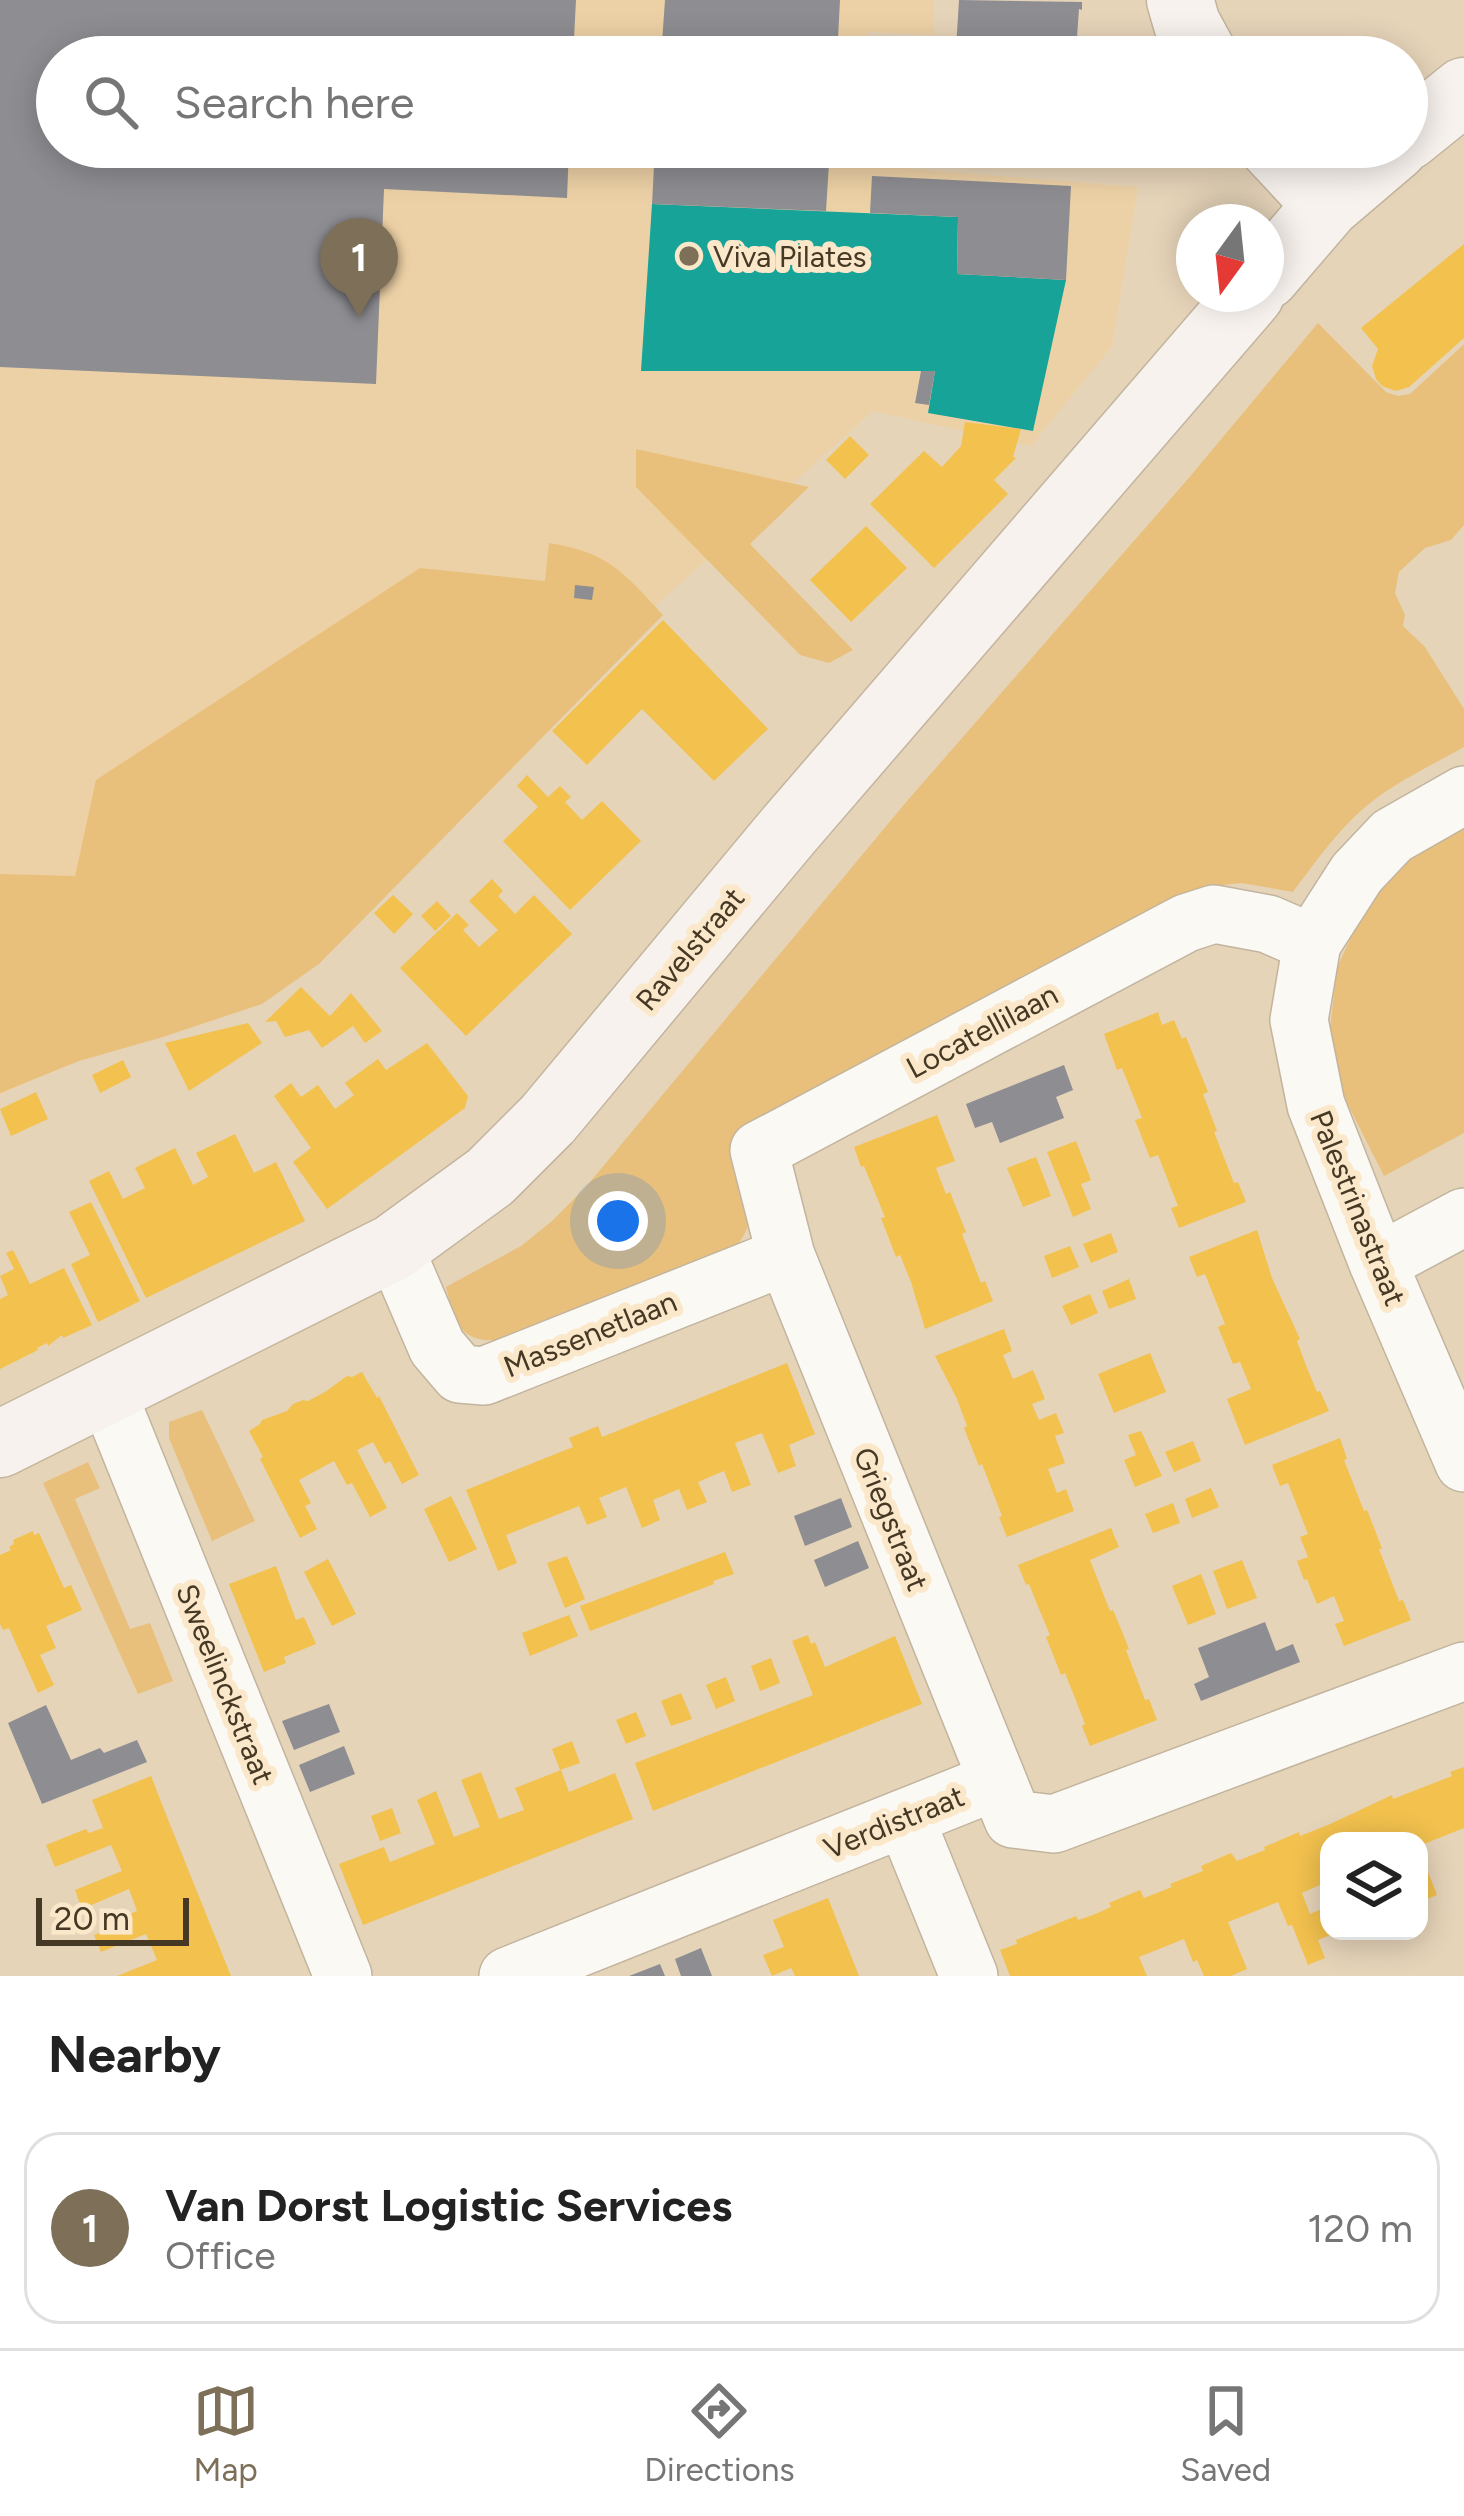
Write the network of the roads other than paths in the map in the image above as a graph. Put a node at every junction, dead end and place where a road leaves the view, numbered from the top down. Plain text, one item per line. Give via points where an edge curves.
1 (1180, 0) edge
2 (1194, 36) edge
3 (1464, 91) edge
4 (1428, 120) edge
5 (1293, 168) edge
6 (1370, 168) edge
7 (1327, 205) junction
8 (1284, 255) edge
9 (1235, 312) edge
10 (1464, 795) edge
11 (1312, 943) junction
12 (1464, 1217) edge
13 (394, 1247) junction
14 (786, 1256) junction
15 (1378, 1263) junction
16 (107, 1391) junction
17 (0, 1444) edge
18 (1464, 1463) edge
19 (1464, 1671) edge
20 (997, 1781) junction
21 (905, 1818) junction
22 (343, 1976) edge
23 (508, 1976) edge
24 (969, 1976) edge

1 - 2 street
3 - 4 street
5 - 7 street
6 - 7 street
7 - 8 street
9 - 13 street, Ravelstraat via 548,1119 490,1177
10 - 11 street via 1392,836
11 - 14 street, Locatellilaan via 1214,914 1186,923 759,1150
11 - 15 street, Palestrinastraat via 1299,1020 1316,1105
12 - 15 street
13 - 14 street, Massenetlaan via 436,1347 460,1374 484,1376
13 - 16 street, Ravelstraat
14 - 20 street, Griegstraat
15 - 18 street, Palestrinastraat
16 - 17 street, Ravelstraat
16 - 22 street, Sweelinckstraat
19 - 20 street, Verdistraat via 1054,1824 1013,1819
20 - 21 street, Verdistraat
21 - 23 street, Verdistraat
21 - 24 street

